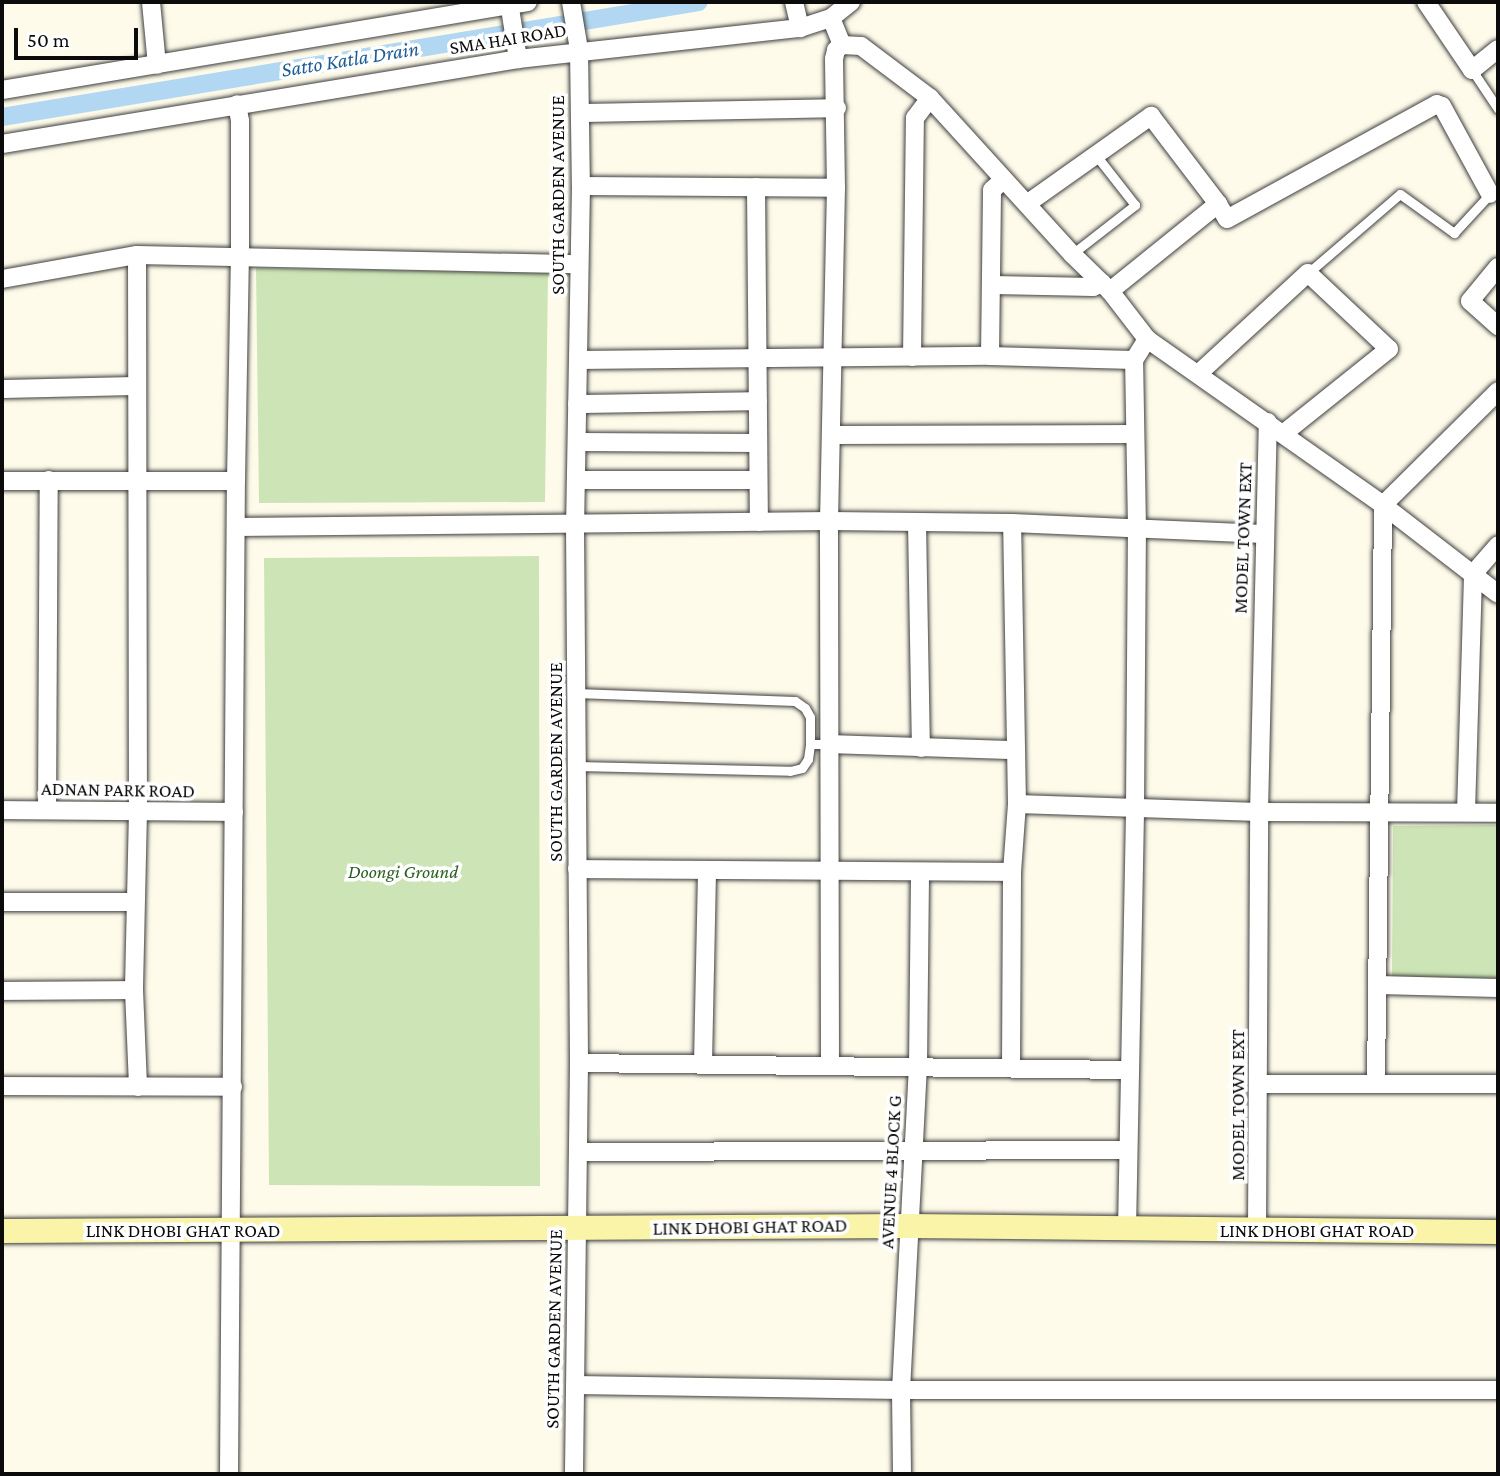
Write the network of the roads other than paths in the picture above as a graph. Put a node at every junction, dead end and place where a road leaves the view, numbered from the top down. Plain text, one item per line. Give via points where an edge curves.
1 (151, 2) edge
2 (528, 2) edge
3 (851, 2) edge
4 (1426, 2) edge
5 (571, 3) edge
6 (794, 3) edge
7 (510, 7) edge
8 (831, 18) junction
9 (800, 28) junction
10 (578, 43) junction
11 (842, 45) junction
12 (1498, 49) edge
13 (517, 53) junction
14 (157, 65) junction
15 (1472, 71) junction
16 (2, 90) edge
17 (930, 98) junction
18 (237, 104) junction
19 (836, 108) junction
20 (1498, 109) edge
21 (580, 113) junction
22 (2, 144) edge
23 (1095, 154) junction
24 (1003, 180) junction
25 (581, 186) junction
26 (756, 187) junction
27 (836, 188) junction
28 (1490, 194) joint
29 (1028, 204) junction
30 (1218, 204) junction
31 (137, 254) junction
32 (240, 254) junction
33 (1072, 254) junction
34 (579, 264) junction
35 (1498, 267) edge
36 (1308, 273) junction
37 (2, 279) edge
38 (993, 285) junction
39 (1106, 287) junction
40 (1498, 326) edge
41 (1147, 339) junction
42 (990, 356) junction
43 (912, 357) junction
44 (758, 359) junction
45 (834, 359) junction
46 (578, 360) junction
47 (1134, 360) junction
48 (1198, 374) junction
49 (136, 386) junction
50 (2, 389) edge
51 (1498, 391) edge
52 (758, 401) junction
53 (577, 404) junction
54 (1268, 422) junction
55 (1284, 433) junction
56 (1133, 434) junction
57 (831, 435) junction
58 (577, 442) junction
59 (758, 443) junction
60 (136, 480) junction
61 (576, 480) junction
62 (758, 480) junction
63 (2, 481) edge
64 (49, 481) junction
65 (236, 481) junction
66 (1383, 505) junction
67 (759, 522) junction
68 (829, 522) junction
69 (917, 523) junction
70 (1012, 523) junction
71 (575, 526) junction
72 (236, 527) junction
73 (1137, 528) junction
74 (1263, 534) junction
75 (1498, 545) edge
76 (1473, 574) junction
77 (1498, 594) edge
78 (576, 693) junction
79 (810, 744) junction
80 (830, 744) junction
81 (920, 748) junction
82 (1015, 750) junction
83 (577, 766) junction
84 (1017, 804) junction
85 (1135, 809) junction
86 (2, 810) edge
87 (47, 810) junction
88 (138, 811) junction
89 (1466, 811) junction
90 (234, 812) junction
91 (1259, 812) junction
92 (1378, 812) junction
93 (1498, 813) edge
94 (577, 869) junction
95 (707, 870) junction
96 (831, 870) junction
97 (920, 872) junction
98 (1012, 872) junction
99 (2, 902) edge
100 (134, 902) junction
101 (1377, 985) junction
102 (1498, 988) edge
103 (134, 990) junction
104 (2, 991) edge
105 (579, 1063) junction
106 (703, 1063) junction
107 (830, 1065) junction
108 (918, 1067) junction
109 (1011, 1067) junction
110 (1129, 1070) junction
111 (1376, 1082) junction
112 (1260, 1084) junction
113 (1498, 1084) edge
114 (2, 1086) edge
115 (138, 1087) junction
116 (233, 1087) junction
117 (913, 1149) junction
118 (1128, 1150) junction
119 (579, 1152) junction
120 (908, 1226) junction
121 (576, 1229) junction
122 (1127, 1230) junction
123 (2, 1231) edge
124 (231, 1231) junction
125 (1257, 1231) junction
126 (1498, 1232) edge
127 (575, 1385) junction
128 (901, 1390) junction
129 (1498, 1390) edge
130 (229, 1474) edge
131 (574, 1474) edge
132 (902, 1474) edge

1 - 14 street
2 - 7 street
3 - 8 street, SMA HAI ROAD
4 - 15 street
5 - 10 street, SOUTH GARDEN AVENUE
6 - 9 street
7 - 13 street
7 - 14 street
8 - 9 street, SMA HAI ROAD
8 - 11 street
9 - 10 street, SMA HAI ROAD
10 - 13 street, SMA HAI ROAD
10 - 21 street, SOUTH GARDEN AVENUE
11 - 17 street via 861,46
11 - 19 street via 834,59
12 - 15 street
13 - 18 street, SMA HAI ROAD
14 - 16 street
15 - 20 lane
17 - 24 street
17 - 43 street via 915,118
18 - 22 street, SMA HAI ROAD
18 - 32 street
19 - 21 street
19 - 27 street
21 - 25 street, SOUTH GARDEN AVENUE
23 - 29 street
23 - 30 street via 1150,116
23 - 33 lane via 1135,205
24 - 29 street
24 - 38 street via 992,190
25 - 26 street
25 - 34 street, SOUTH GARDEN AVENUE
26 - 27 street
26 - 44 street
27 - 45 street
28 - 30 street via 1437,104 1227,219
28 - 36 lane via 1454,233 1400,194
29 - 33 street
30 - 39 street
31 - 32 street
31 - 37 street
31 - 49 street
32 - 34 street
32 - 65 street
33 - 39 street
34 - 46 street, SOUTH GARDEN AVENUE
35 - 40 street via 1471,301
36 - 48 street
36 - 55 street via 1389,349
38 - 39 street
38 - 42 street
39 - 41 street
41 - 47 street
41 - 48 street
42 - 43 street
42 - 47 street
43 - 45 street
44 - 45 street
44 - 46 street
44 - 52 street
45 - 57 street
46 - 53 street, SOUTH GARDEN AVENUE
47 - 56 street
48 - 54 street
49 - 50 street
49 - 60 street
51 - 66 street
52 - 53 street
52 - 59 street
53 - 58 street, SOUTH GARDEN AVENUE
54 - 55 street
54 - 74 street, MODEL TOWN EXT
55 - 66 street
56 - 57 street
56 - 73 street
57 - 68 street
58 - 59 street
58 - 61 street, SOUTH GARDEN AVENUE
59 - 62 street
60 - 64 street
60 - 65 street
60 - 88 street
61 - 62 street
61 - 71 street, SOUTH GARDEN AVENUE
62 - 67 street
63 - 64 street
64 - 87 street
65 - 72 street
66 - 76 street
66 - 92 street
67 - 68 street
67 - 71 street
68 - 69 street
68 - 80 street
69 - 70 street
69 - 81 street
70 - 73 street
70 - 82 street
71 - 72 street
71 - 78 street, SOUTH GARDEN AVENUE
72 - 90 street
73 - 74 street
73 - 85 street
74 - 91 street, MODEL TOWN EXT
75 - 76 street
76 - 77 street
76 - 89 street
78 - 79 lane via 795,701 810,717
78 - 83 street, SOUTH GARDEN AVENUE
79 - 80 lane
79 - 83 lane via 802,768 789,771
80 - 81 street
80 - 96 street
81 - 82 street
82 - 84 street
83 - 94 street, SOUTH GARDEN AVENUE
84 - 85 street
84 - 98 street
85 - 91 street
85 - 110 street
86 - 87 street, ADNAN PARK ROAD
87 - 88 street, ADNAN PARK ROAD
88 - 90 street, ADNAN PARK ROAD
88 - 100 street
89 - 92 street
89 - 93 street
90 - 116 street
91 - 92 street
91 - 112 street, MODEL TOWN EXT
92 - 101 street
94 - 95 street
94 - 105 street, SOUTH GARDEN AVENUE
95 - 96 street
95 - 106 street
96 - 97 street
96 - 107 street
97 - 98 street
97 - 108 street, AVENUE 4 BLOCK G
98 - 109 street
99 - 100 street
100 - 103 street
101 - 102 street
101 - 111 street
103 - 104 street
103 - 115 street
105 - 106 street
105 - 119 street, SOUTH GARDEN AVENUE
106 - 107 street
107 - 108 street
108 - 109 street
108 - 117 street, AVENUE 4 BLOCK G
109 - 110 street
110 - 118 street
111 - 112 street
111 - 113 street
112 - 125 street, MODEL TOWN EXT
114 - 115 street
115 - 116 street
116 - 124 street
117 - 118 street
117 - 119 street
117 - 120 street, AVENUE 4 BLOCK G
118 - 122 street
119 - 121 street, SOUTH GARDEN AVENUE
120 - 121 street, LINK DHOBI GHAT ROAD
120 - 122 street, LINK DHOBI GHAT ROAD
120 - 128 street, AVENUE 4 BLOCK G
121 - 124 street, LINK DHOBI GHAT ROAD
121 - 127 street, SOUTH GARDEN AVENUE
122 - 125 street, LINK DHOBI GHAT ROAD
123 - 124 street, LINK DHOBI GHAT ROAD
124 - 130 street
125 - 126 street, LINK DHOBI GHAT ROAD
127 - 128 street
127 - 131 street, SOUTH GARDEN AVENUE
128 - 129 street
128 - 132 street, AVENUE 4 BLOCK G

